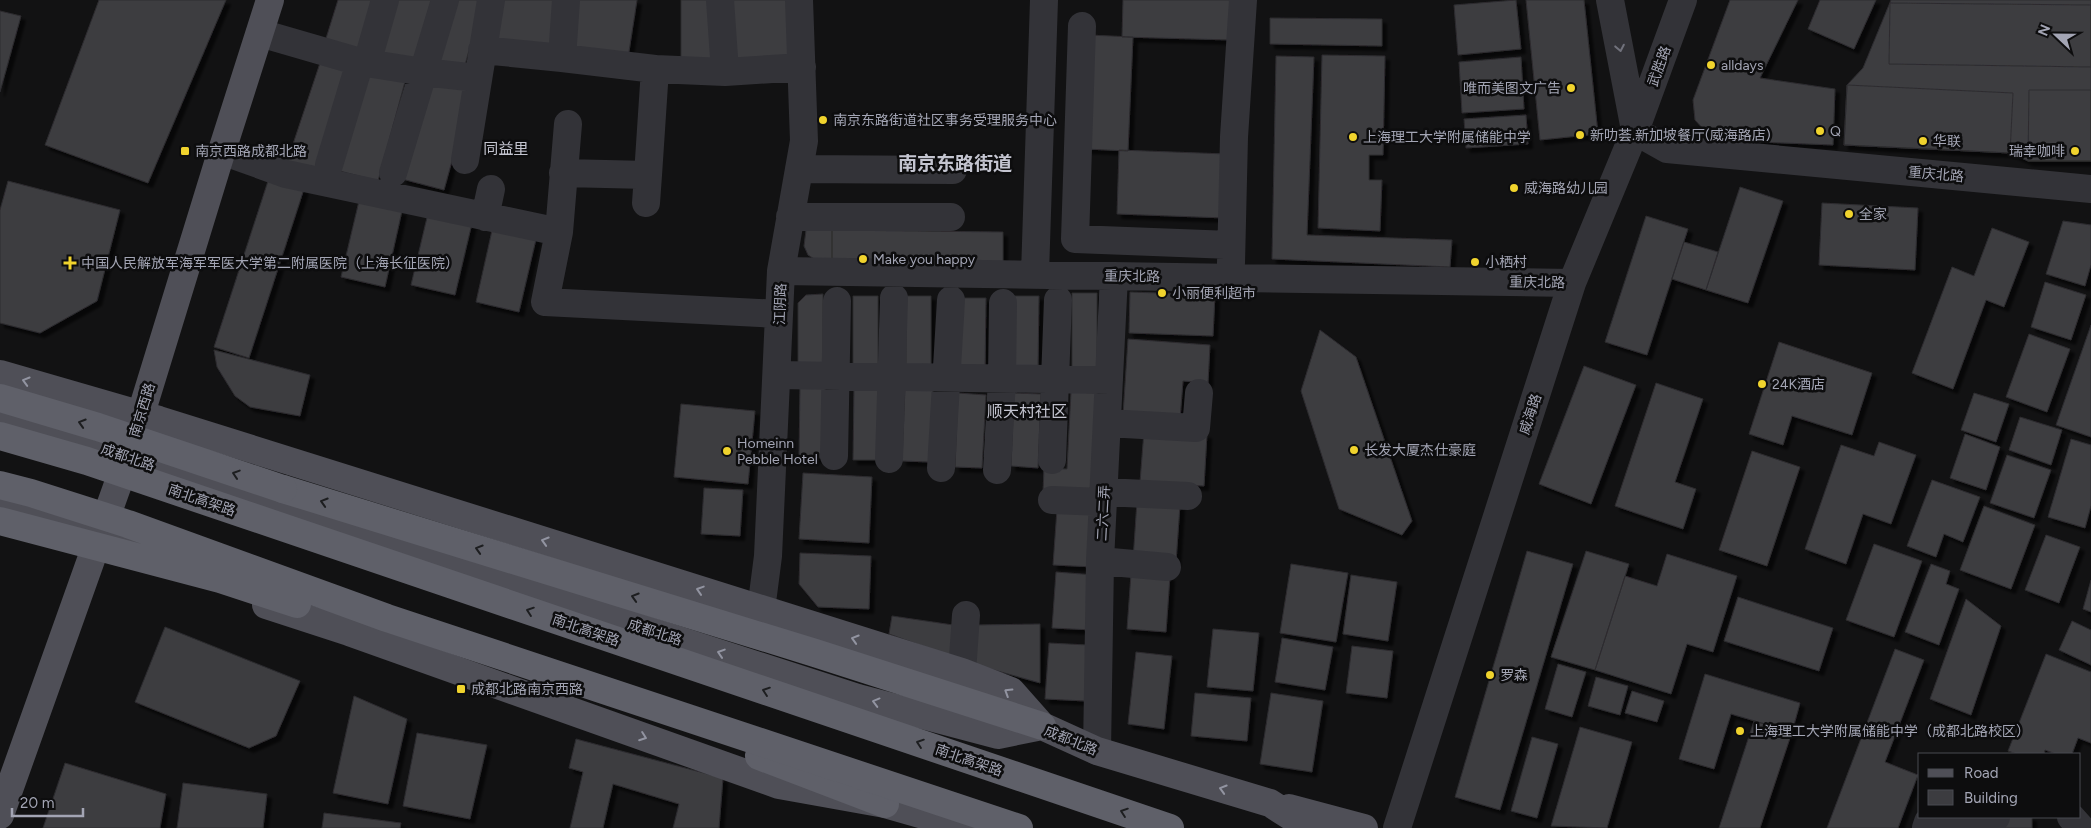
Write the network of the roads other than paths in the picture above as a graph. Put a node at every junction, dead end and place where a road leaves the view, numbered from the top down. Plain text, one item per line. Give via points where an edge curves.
1 (270, 0) edge
2 (385, 0) edge
3 (445, 0) edge
4 (490, 0) edge
5 (566, 0) edge
6 (720, 0) edge
7 (799, 0) edge
8 (1044, 0) edge
9 (1243, 0) edge
10 (1610, 0) edge
11 (1683, 0) edge
12 (1082, 26) dead end
13 (260, 33) junction
14 (482, 50) junction
15 (562, 58) junction
16 (364, 62) junction
17 (802, 67) junction
18 (655, 69) junction
19 (423, 72) junction
20 (725, 72) junction
21 (477, 78) junction
22 (568, 124) dead end
23 (1636, 131) junction
24 (222, 151) junction
25 (464, 160) dead end
26 (328, 165) dead end
27 (953, 170) dead end
28 (393, 173) dead end
29 (563, 173) junction
30 (648, 175) junction
31 (794, 179) junction
32 (491, 188) dead end
33 (2091, 189) edge
34 (646, 203) dead end
35 (485, 216) junction
36 (790, 217) junction
37 (951, 217) dead end
38 (559, 232) junction
39 (1232, 246) junction
40 (781, 271) junction
41 (1035, 274) junction
42 (1114, 276) junction
43 (1230, 277) junction
44 (1572, 283) junction
45 (894, 298) dead end
46 (951, 300) dead end
47 (1058, 300) dead end
48 (837, 301) dead end
49 (1003, 303) dead end
50 (780, 314) junction
51 (0, 374) edge
52 (777, 376) junction
53 (835, 376) junction
54 (892, 377) junction
55 (948, 378) junction
56 (1002, 378) junction
57 (1056, 379) junction
58 (1109, 380) junction
59 (1199, 394) dead end
60 (0, 398) edge
61 (0, 415) edge
62 (150, 417) junction
63 (1107, 423) junction
64 (0, 436) edge
65 (128, 456) junction
66 (834, 456) dead end
67 (889, 459) dead end
68 (1052, 460) dead end
69 (88, 461) junction
70 (941, 468) dead end
71 (997, 470) dead end
72 (202, 482) junction
73 (0, 485) edge
74 (31, 493) junction
75 (0, 496) edge
76 (1188, 496) dead end
77 (1103, 497) junction
78 (1052, 500) dead end
79 (0, 505) edge
80 (0, 521) edge
81 (100, 531) junction
82 (0, 532) edge
83 (92, 556) junction
84 (1100, 561) junction
85 (1167, 567) dead end
86 (223, 569) junction
87 (761, 610) junction
88 (300, 615) junction
89 (966, 615) dead end
90 (962, 672) junction
91 (1042, 726) junction
92 (1097, 751) junction
93 (1270, 803) junction
94 (885, 804) junction
95 (0, 815) edge
96 (1982, 818) edge
97 (2071, 818) edge
98 (968, 828) edge
99 (1019, 828) edge
100 (1170, 828) edge
101 (1309, 828) edge
102 (1364, 828) edge
103 (1396, 828) edge
104 (1926, 828) edge
105 (2081, 828) edge

1 - 13 main road, 南京西路
2 - 16 street
3 - 19 street
4 - 14 street
5 - 15 street
6 - 20 street
7 - 17 street, 江阴路
8 - 41 street
9 - 39 street via 1234,137
10 -> 23 street
11 - 23 street, 武胜路
12 - 39 street via 1076,239
13 - 16 street
13 - 24 main road, 南京西路
14 - 15 street
14 - 21 street
15 - 18 street
16 - 19 street
16 - 26 street
17 - 20 street
17 - 31 street, 江阴路 via 804,141
18 - 20 street
18 - 30 street
19 - 21 street
19 - 28 street
21 - 25 street
22 - 29 street
23 - 33 street, 重庆北路 via 1668,149
23 - 44 street, 威海路
24 - 35 street via 286,174
24 - 62 main road, 南京西路
27 - 31 street
29 - 30 street
29 - 38 street
30 - 34 street
31 - 36 street, 江阴路
32 - 35 street
35 - 38 street
36 - 37 street
36 - 40 street, 江阴路
38 - 50 street via 545,302
39 - 43 street
40 - 41 street, 重庆北路
40 - 50 street, 江阴路
41 - 42 street, 重庆北路
42 - 43 street, 重庆北路
42 - 58 street, 二六二弄
43 - 44 street, 重庆北路
44 - 103 street, 威海路
45 - 54 street
46 - 55 street
47 - 57 street
48 - 53 street
49 - 56 street
50 - 52 street, 江阴路
62 -> 51 main road
52 - 53 street
52 - 87 street, 江阴路 via 768,556
53 - 54 street
53 - 66 street
54 - 55 street
54 - 67 street
55 - 56 street
55 - 70 street
56 - 57 street
56 - 71 street
57 - 58 street
57 - 68 street
58 - 63 street, 二六二弄
59 - 63 street via 1196,428
60 - 69 highway, bridge
91 -> 60 highway, bridge
61 - 65 main road, 成都北路
62 - 65 main road, 南京西路
62 - 72 main road
87 -> 62 main road
63 - 77 street, 二六二弄
64 - 69 highway, 南北高架路, bridge
65 - 72 main road, 成都北路
65 - 81 main road, 南京西路
100 -> 69 highway, 南北高架路, bridge
91 -> 72 main road, 成都北路 via 998,735 858,698 384,545
73 - 74 highway, bridge
74 - 75 highway
74 - 99 highway, bridge via 128,524 387,618
76 - 77 street
77 - 78 street
77 - 84 street, 二六二弄
79 - 81 main road
80 - 94 highway, bridge via 220,579 759,756
81 - 83 main road, 南京西路
81 - 86 main road
82 - 83 main road
83 - 88 main road
83 - 95 main road, 南京西路
84 - 85 street
84 - 92 street, 二六二弄
86 - 88 main road
86 - 94 main road via 833,755
90 -> 87 main road
88 -> 94 main road via 779,785
89 - 90 street
91 -> 90 main road via 1011,691
91 - 92 main road, 成都北路
93 -> 92 main road, 成都北路
93 - 101 main road, 成都北路
93 - 102 main road
94 - 98 main road
96 - 104 street via 1928,822
97 - 105 street

